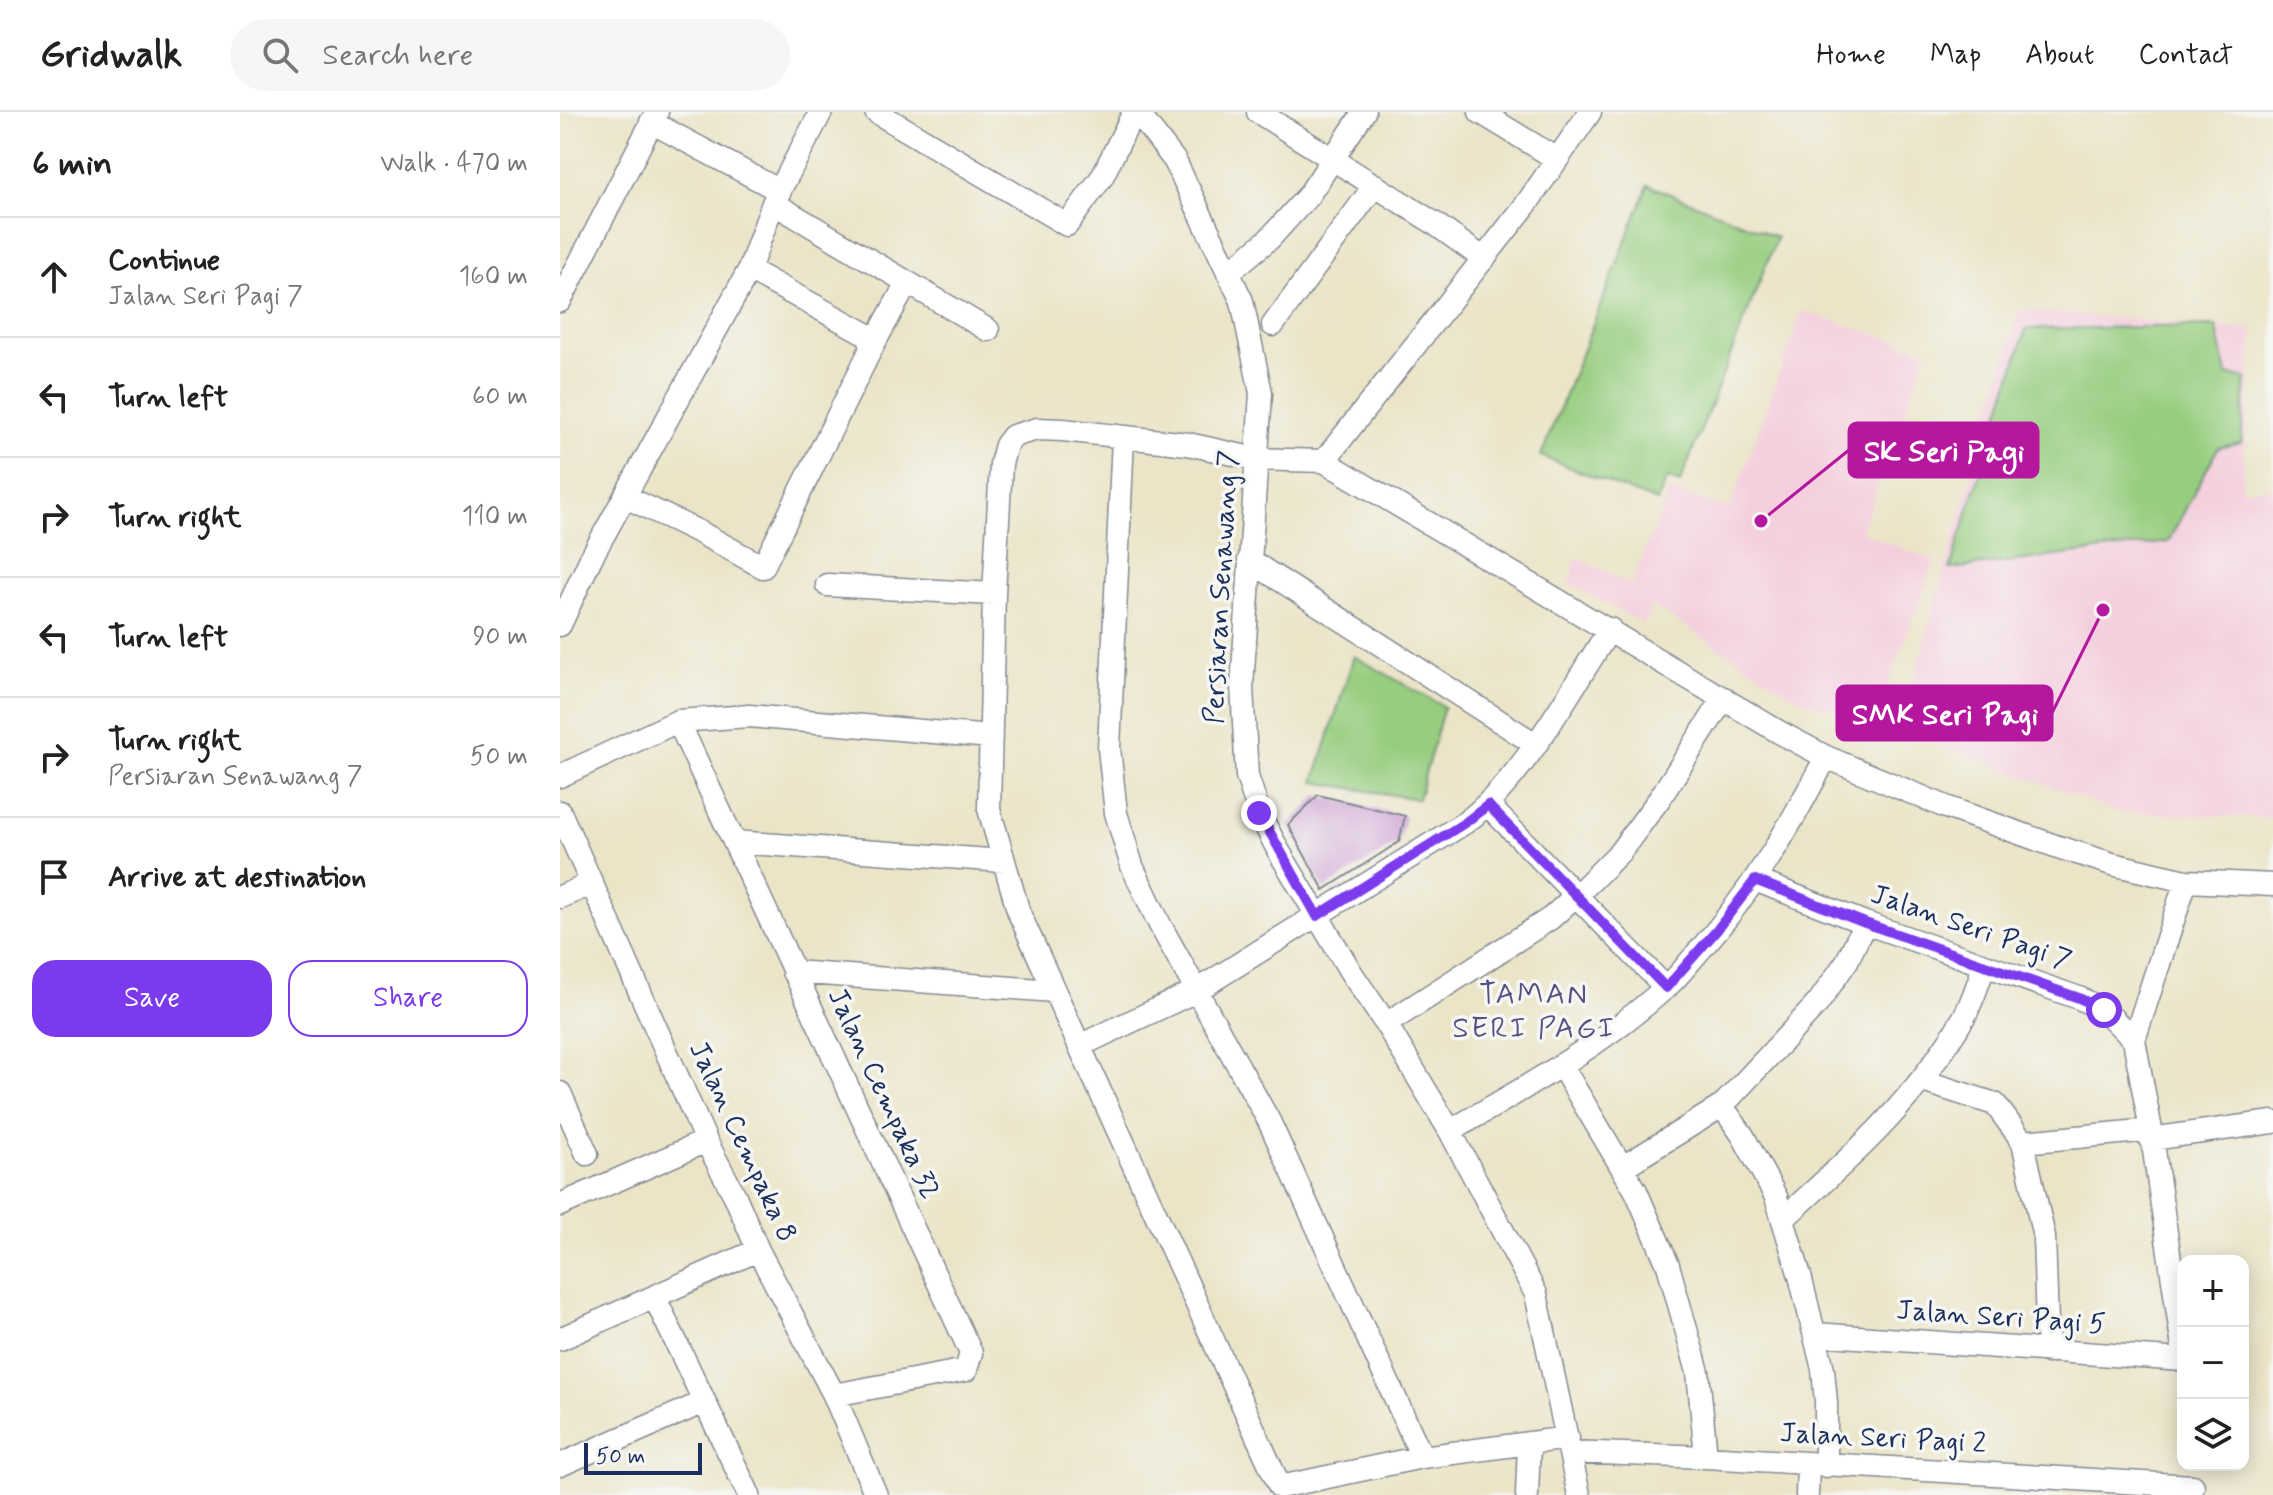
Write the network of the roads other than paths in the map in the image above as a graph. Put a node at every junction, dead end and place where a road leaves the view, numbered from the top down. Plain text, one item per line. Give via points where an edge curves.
1 (821, 112) edge
2 (876, 112) edge
3 (1136, 112) edge
4 (1258, 112) edge
5 (1364, 112) edge
6 (1480, 112) edge
7 (1590, 112) edge
8 (654, 117) edge
9 (1332, 159) junction
10 (1557, 159) junction
11 (1375, 185) junction
12 (776, 197) junction
13 (1484, 259) junction
14 (749, 270) junction
15 (1228, 273) junction
16 (907, 283) junction
17 (560, 301) edge
18 (1273, 325) dead end
19 (988, 330) dead end
20 (872, 347) junction
21 (1123, 437) junction
22 (1256, 459) junction
23 (1324, 461) junction
24 (626, 497) junction
25 (1249, 560) junction
26 (827, 585) dead end
27 (994, 594) junction
28 (561, 618) edge
29 (1610, 629) junction
30 (1724, 698) junction
31 (678, 721) junction
32 (991, 737) junction
33 (1535, 744) junction
34 (1826, 757) junction
35 (560, 776) edge
36 (1488, 805) junction
37 (560, 812) edge
38 (734, 842) junction
39 (1004, 861) junction
40 (1755, 880) junction
41 (2186, 881) junction
42 (591, 884) junction
43 (2273, 885) edge
44 (1575, 896) junction
45 (560, 897) edge
46 (1317, 916) junction
47 (1865, 923) junction
48 (1985, 965) junction
49 (793, 972) junction
50 (1666, 988) junction
51 (1054, 991) junction
52 (1196, 991) junction
53 (1386, 1024) junction
54 (2134, 1040) junction
55 (1079, 1046) junction
56 (1561, 1065) junction
57 (1923, 1081) junction
58 (560, 1093) edge
59 (1722, 1106) junction
60 (2273, 1122) edge
61 (1450, 1131) junction
62 (2151, 1134) junction
63 (706, 1141) junction
64 (2023, 1142) junction
65 (587, 1154) dead end
66 (1623, 1167) junction
67 (560, 1205) edge
68 (1783, 1219) junction
69 (758, 1250) junction
70 (655, 1298) junction
71 (2180, 1327) edge
72 (1815, 1334) junction
73 (560, 1339) edge
74 (2048, 1352) junction
75 (2177, 1360) edge
76 (834, 1395) junction
77 (704, 1402) junction
78 (1529, 1444) junction
79 (1569, 1445) junction
80 (1422, 1457) junction
81 (1706, 1457) junction
82 (560, 1465) edge
83 (1817, 1465) junction
84 (2192, 1482) edge
85 (749, 1495) edge
86 (876, 1495) edge
87 (1527, 1495) edge
88 (1579, 1495) edge
89 (1807, 1495) edge

1 - 12 street
2 - 3 street via 1067,225 1102,177
3 - 15 street, Persiaran Senawang 7 via 1175,161
4 - 9 street
5 - 9 street
6 - 10 street
7 - 10 street
8 - 12 street
8 - 17 street
9 - 11 street
9 - 15 street via 1308,196 1269,239
10 - 13 street
11 - 13 street
11 - 18 street
12 - 14 street
12 - 16 street
13 - 23 street
14 - 20 street via 868,335
14 - 24 street
15 - 22 street, Persiaran Senawang 7 via 1242,301 1261,393
16 - 19 street
16 - 20 street
20 - 24 street via 763,567
21 - 22 street
21 - 27 street via 1037,429 1013,436 1001,464
21 - 52 street via 1109,748 1116,813 1132,866
22 - 23 street
22 - 25 street, Persiaran Senawang 7
23 - 29 street
24 - 28 street
25 - 33 street
25 - 46 street, Persiaran Senawang 7 via 1242,687 1247,776 1259,813
26 - 27 street
27 - 32 street
29 - 30 street
29 - 33 street
30 - 34 street
30 - 44 street via 1628,842
31 - 32 street via 749,716
31 - 35 street
31 - 38 street, Jalan Cempaka 32
32 - 39 street via 989,809
33 - 36 street
34 - 40 street
34 - 41 street via 2058,847
36 - 44 street
36 - 46 street
37 - 42 street, Jalan Cempaka 8
38 - 39 street
38 - 49 street, Jalan Cempaka 32
39 - 51 street via 1019,913
40 - 47 street, Jalan Seri Pagi 7
40 - 50 street
41 - 43 street
41 - 54 street
42 - 45 street
42 - 63 street, Jalan Cempaka 8
44 - 50 street
44 - 53 street via 1551,918
46 - 52 street
46 - 53 street, Persiaran Senawang 7
47 - 48 street, Jalan Seri Pagi 7
47 - 59 street via 1818,1003
48 - 54 street, Jalan Seri Pagi 7 via 2104,1010
48 - 57 street via 1966,1014
49 - 51 street
49 - 76 street, Jalan Cempaka 32 via 971,1353 966,1370
50 - 56 street
51 - 55 street
52 - 55 street
52 - 80 street via 1269,1121
53 - 61 street, Persiaran Senawang 7
54 - 62 street
55 - 80 street, Jalan Seri Pagi 2 via 1280,1487
56 - 61 street
56 - 66 street
57 - 64 street via 1995,1104
57 - 68 street via 1870,1141
58 - 65 street
59 - 66 street
59 - 68 street via 1776,1197
60 - 62 street
61 - 79 street, Persiaran Senawang 7 via 1536,1294
62 - 64 street
62 - 71 street
63 - 67 street
63 - 69 street, Jalan Cempaka 8
64 - 74 street via 2044,1237
66 - 81 street via 1672,1280 1698,1372
68 - 72 street
69 - 70 street
69 - 76 street, Jalan Cempaka 8
70 - 73 street
70 - 77 street
72 - 74 street, Jalan Seri Pagi 5
72 - 83 street via 1826,1402
74 - 75 street, Jalan Seri Pagi 5
76 - 86 street, Jalan Cempaka 8
77 - 82 street
77 - 85 street
78 - 79 street, Jalan Seri Pagi 2
78 - 80 street, Jalan Seri Pagi 2
78 - 87 street
79 - 81 street, Jalan Seri Pagi 2
79 - 88 street, Persiaran Senawang 7
81 - 83 street, Jalan Seri Pagi 2
83 - 84 street, Jalan Seri Pagi 2
83 - 89 street

